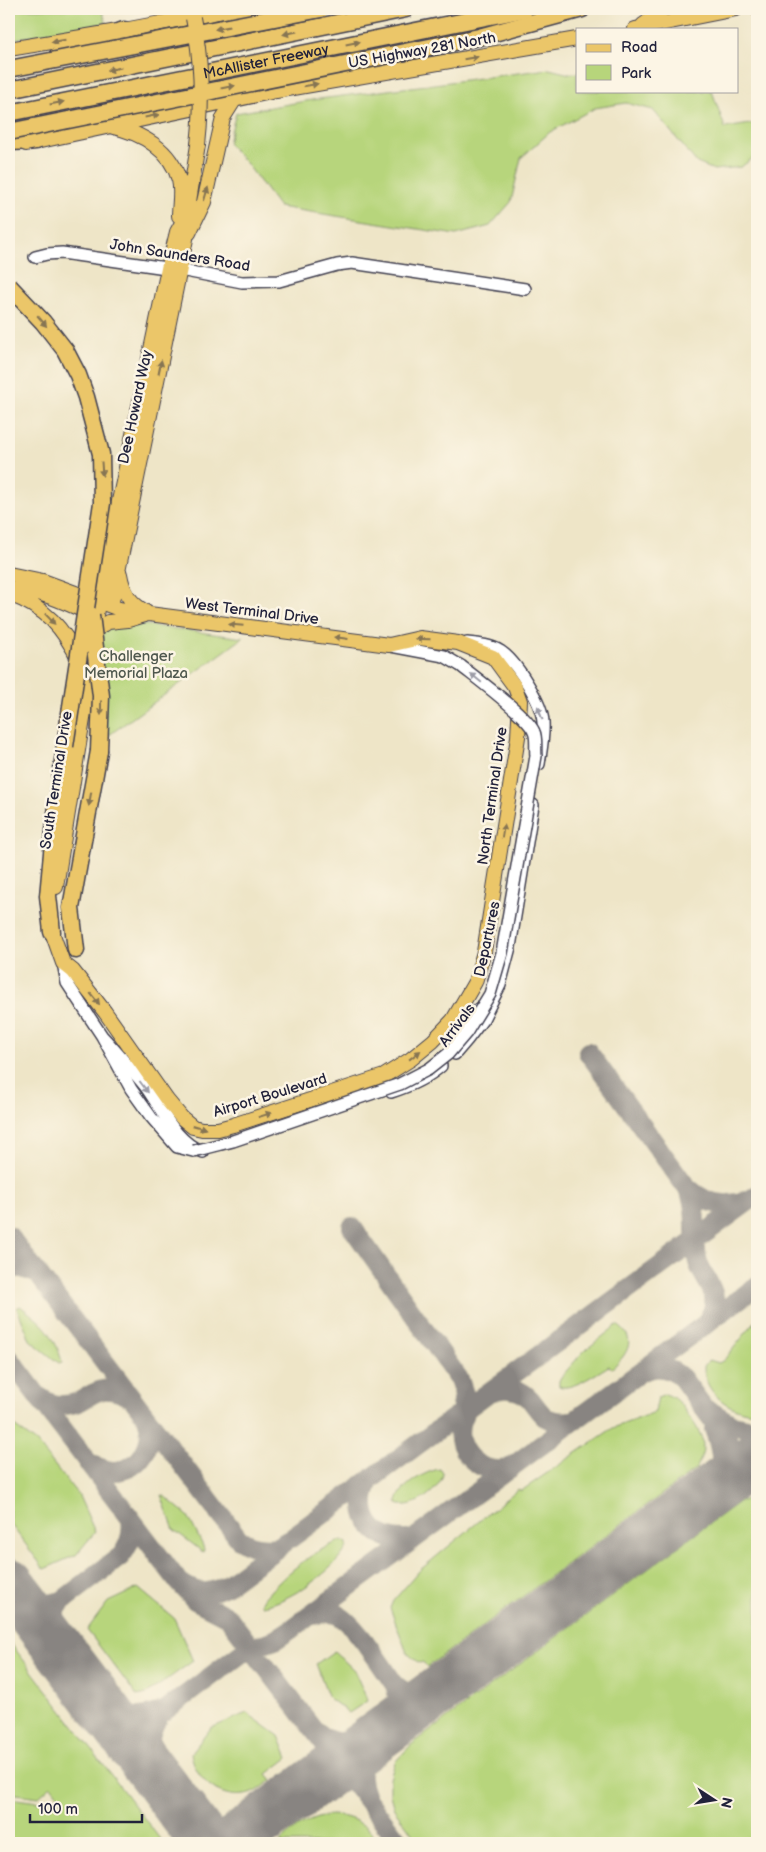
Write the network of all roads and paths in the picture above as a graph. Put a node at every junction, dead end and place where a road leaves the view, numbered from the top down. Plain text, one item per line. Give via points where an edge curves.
1 (249, 9) edge
2 (321, 9) edge
3 (406, 9) edge
4 (525, 9) edge
5 (582, 9) edge
6 (662, 9) edge
7 (736, 9) edge
8 (193, 18) junction
9 (638, 28) edge
10 (642, 28) edge
11 (124, 30) junction
12 (576, 39) edge
13 (9, 49) edge
14 (9, 69) edge
15 (9, 73) edge
16 (9, 90) edge
17 (235, 100) junction
18 (9, 113) edge
19 (107, 125) junction
20 (9, 132) edge
21 (36, 141) junction
22 (9, 142) edge
23 (9, 148) edge
24 (182, 235) junction
25 (35, 257) dead end
26 (174, 270) junction
27 (9, 286) edge
28 (525, 289) dead end
29 (144, 413) junction
30 (122, 490) junction
31 (123, 547) junction
32 (112, 566) junction
33 (9, 574) edge
34 (54, 585) junction
35 (9, 589) edge
36 (9, 594) edge
37 (99, 599) junction
38 (149, 614) junction
39 (95, 616) junction
40 (94, 631) junction
41 (458, 643) junction
42 (389, 645) junction
43 (88, 688) junction
44 (52, 932) junction
45 (76, 950) dead end
46 (63, 963) junction
47 (500, 985) junction
48 (453, 1020) junction
49 (102, 1036) junction
50 (433, 1041) joint

1 - 8 main road
2 -> 14 highway, bridge
3 -> 16 highway, McAllister Freeway
18 -> 4 highway, McAllister Freeway
20 -> 5 highway, bridge via 479,37
6 - 9 main road
7 - 10 main road
8 - 11 main road
8 - 24 main road, Dee Howard Way, bridge via 202,87 198,145
11 -> 13 main road
11 - 15 highway
17 -> 12 main road, US Highway 281 North
19 -> 17 main road, US Highway 281 North
24 -> 17 main road via 204,202 223,118
19 - 21 main road, US Highway 281 North
19 - 24 main road via 146,138 173,164 180,182
21 - 22 highway
21 - 23 main road, US Highway 281 North
24 - 26 main road, Dee Howard Way
25 - 26 street, John Saunders Road via 62,253
26 - 28 street, John Saunders Road via 242,282 270,283 352,263
26 - 29 main road, Dee Howard Way
27 -> 37 highway, bridge via 65,350 92,415 100,454 102,503
29 - 30 main road, Dee Howard Way
29 - 31 main road, Dee Howard Way
30 - 31 main road via 124,509 118,544
30 - 32 main road, Dee Howard Way
31 - 32 main road, Dee Howard Way
32 - 34 main road via 86,581
32 - 37 main road, Dee Howard Way
32 - 38 main road via 136,606
33 - 34 main road
34 - 37 main road
35 - 39 main road via 45,596
36 -> 43 main road via 46,613 62,632 80,662
37 - 38 main road, West Terminal Drive
37 - 39 main road, South Terminal Drive
37 - 44 highway, bridge via 65,746 48,896
37 -> 45 highway, bridge via 101,696 98,751 71,908
38 - 40 main road via 103,624
42 -> 38 main road, West Terminal Drive
39 - 40 main road, South Terminal Drive
40 - 43 main road, South Terminal Drive
41 -> 42 main road, North Terminal Drive via 420,638
47 -> 41 street, Arrivals via 510,947 534,803 543,719 514,662 499,650 480,644
48 -> 41 main road, North Terminal Drive via 475,982 484,952 518,738 520,702 515,686 493,657
49 -> 42 street, Departures, bridge via 131,1089 151,1117 177,1147 194,1151 233,1141 400,1084 429,1069 466,1033 490,994 502,953 536,756 535,733 524,719 461,666 444,656
43 - 44 main road, South Terminal Drive via 54,898
44 - 46 main road, South Terminal Drive
46 - 49 street via 67,983
46 -> 50 main road, Airport Boulevard via 105,1012 167,1100 189,1124 202,1129 233,1126 384,1076
47 - 48 street via 470,1016
49 -> 47 street, Arrivals via 146,1088 181,1138 192,1148 207,1153 422,1080 451,1058 467,1040
48 - 50 main road, North Terminal Drive

